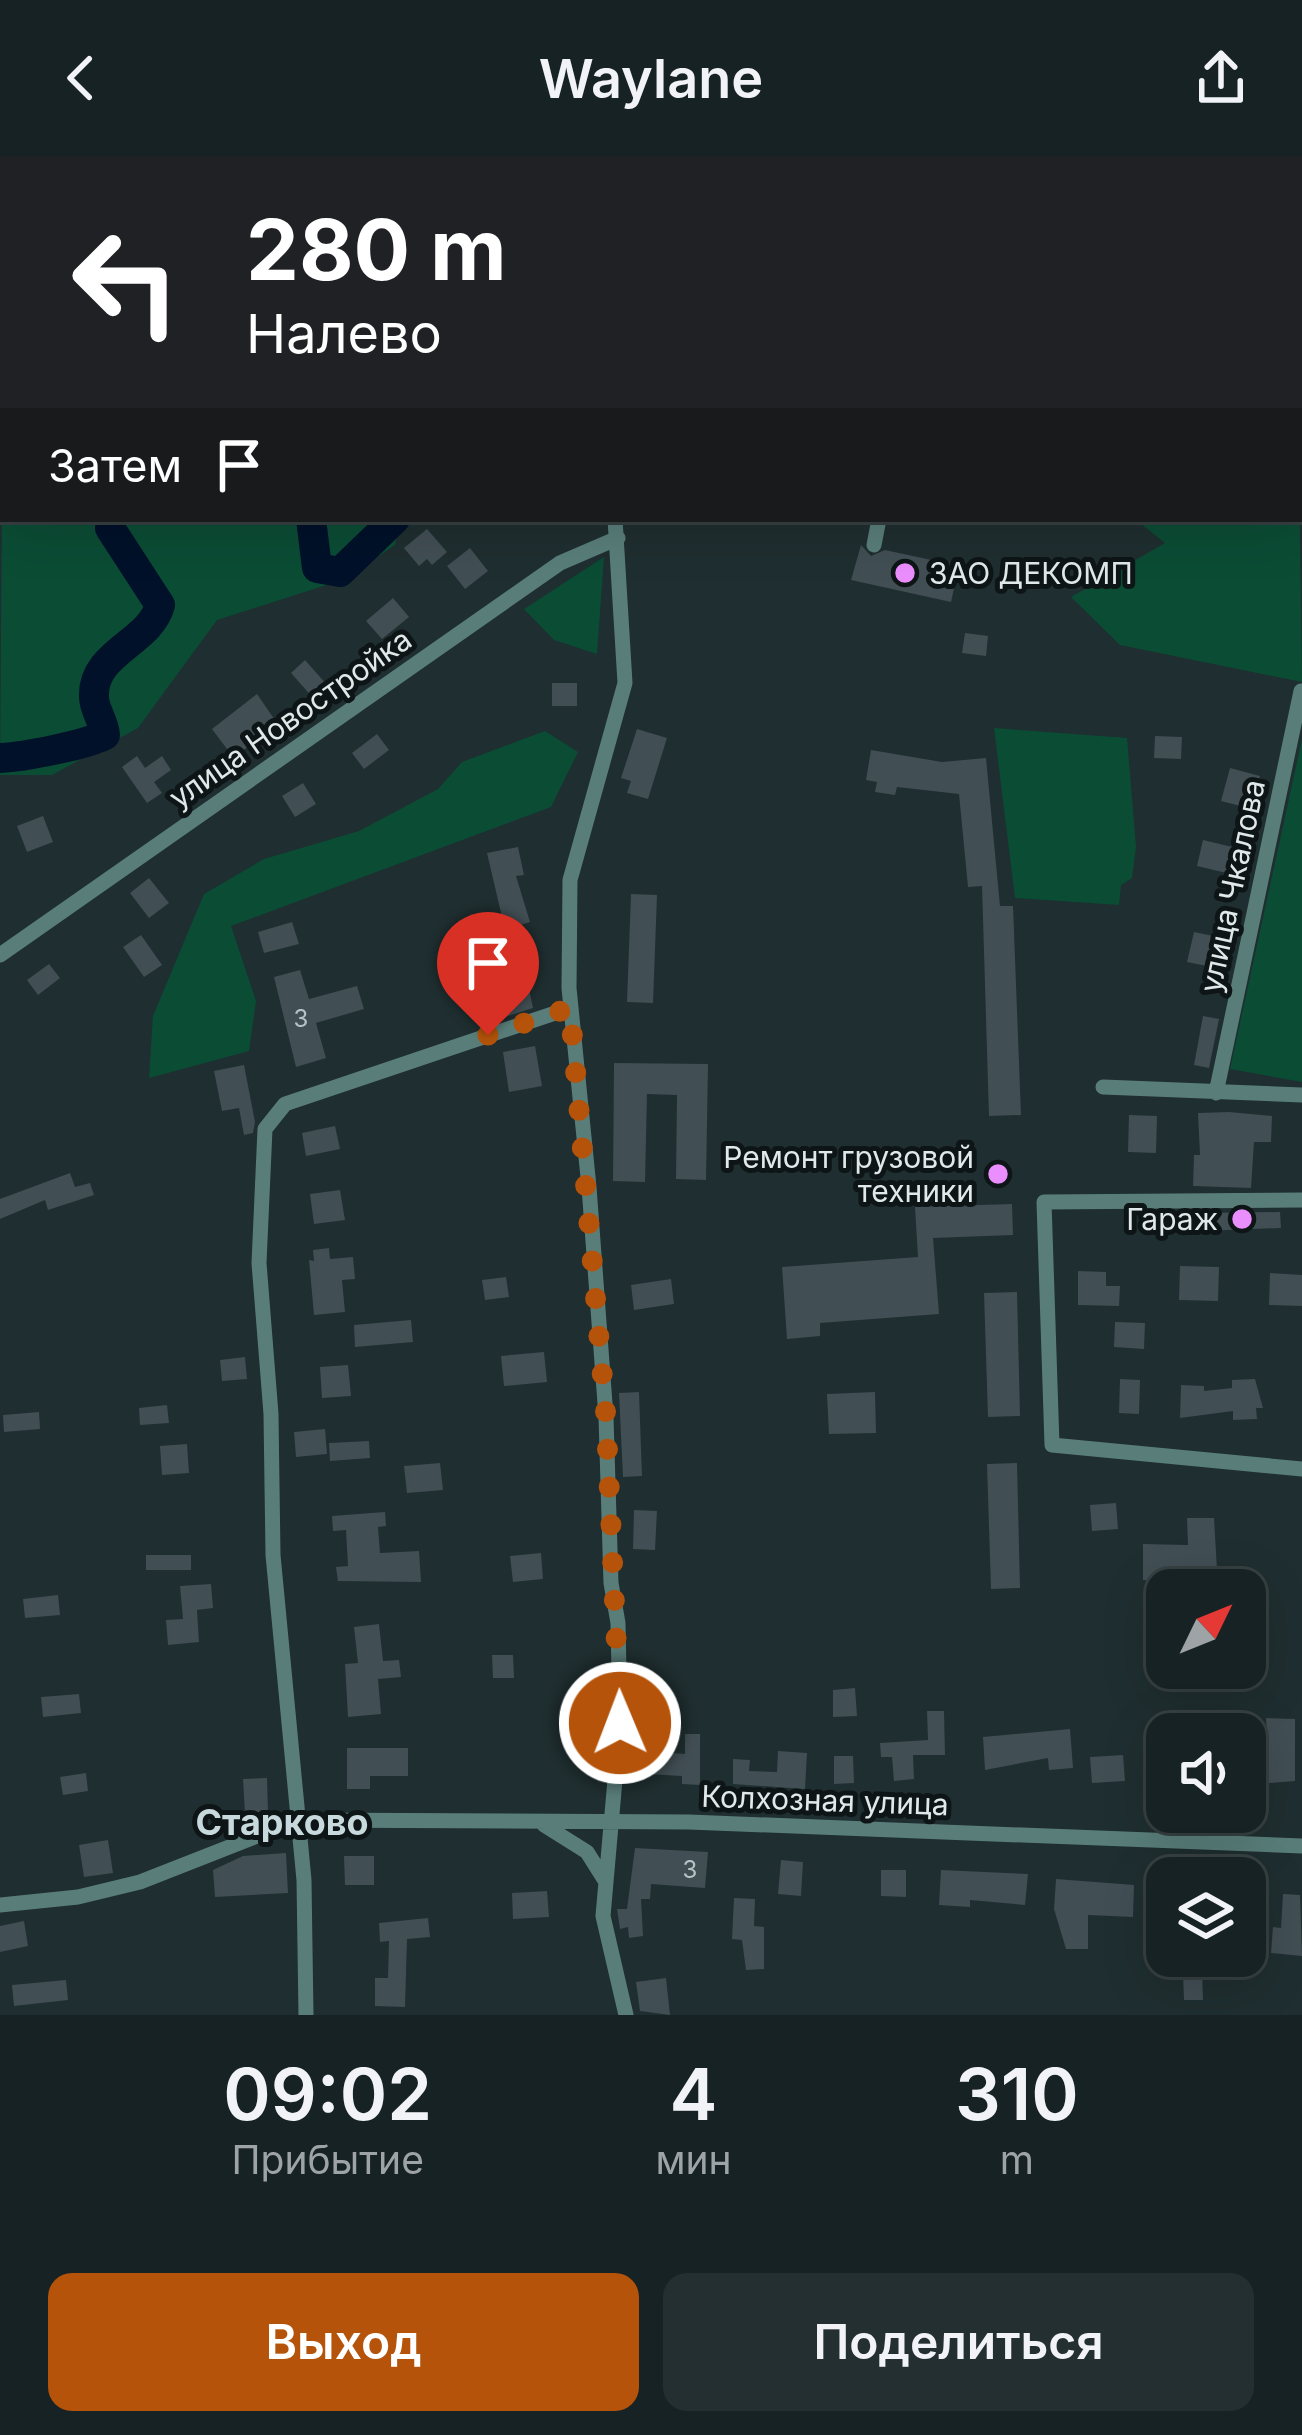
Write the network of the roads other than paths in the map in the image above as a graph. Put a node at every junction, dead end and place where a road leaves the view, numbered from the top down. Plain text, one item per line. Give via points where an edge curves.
1 (615, 522) edge
2 (878, 522) edge
3 (618, 538) junction
4 (874, 545) dead end
5 (1301, 691) edge
6 (0, 955) edge
7 (570, 1008) junction
8 (1103, 1087) dead end
9 (1216, 1093) junction
10 (1302, 1096) edge
11 (1302, 1200) edge
12 (1302, 1469) edge
13 (298, 1820) junction
14 (608, 1822) junction
15 (542, 1824) junction
16 (1302, 1846) edge
17 (604, 1880) junction
18 (0, 1905) edge
19 (306, 2015) edge
20 (626, 2015) edge

1 - 3 street
2 - 4 street
3 - 6 street, улица Новостройка via 560,563
3 - 7 street via 625,683 570,880
5 - 9 street, улица Чкалова
7 - 13 street via 285,1104 265,1129 259,1263 273,1555
7 - 14 street via 618,1623 620,1723
8 - 9 street
9 - 10 street
11 - 12 street via 1044,1202 1052,1445
13 - 15 street, Колхозная улица
13 - 18 street, Колхозная улица via 140,1882
13 - 19 street
14 - 15 street, Колхозная улица
14 - 16 street, Колхозная улица
14 - 17 street
15 - 17 street via 587,1852
17 - 20 street via 602,1916

